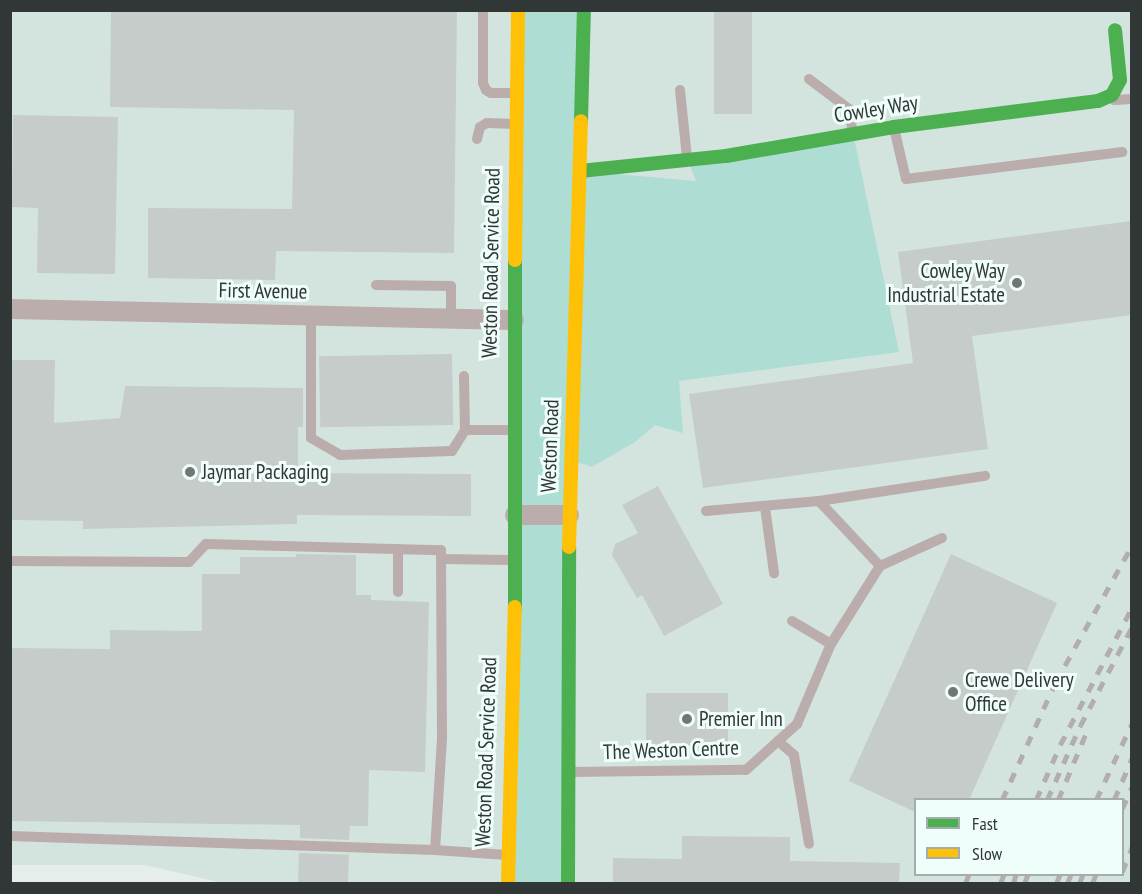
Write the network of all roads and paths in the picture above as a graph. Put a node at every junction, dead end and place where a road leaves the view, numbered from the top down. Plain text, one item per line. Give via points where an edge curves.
1 (483, 10) edge
2 (518, 10) edge
3 (584, 10) edge
4 (1115, 30) dead end
5 (809, 79) dead end
6 (680, 90) dead end
7 (517, 93) junction
8 (1131, 99) edge
9 (1098, 100) junction
10 (517, 124) junction
11 (894, 126) junction
12 (853, 134) junction
13 (477, 139) dead end
14 (1122, 152) dead end
15 (687, 158) junction
16 (580, 171) junction
17 (376, 285) dead end
18 (10, 309) edge
19 (311, 316) junction
20 (451, 319) junction
21 (514, 320) junction
22 (464, 376) dead end
23 (465, 430) junction
24 (515, 430) junction
25 (985, 476) dead end
26 (819, 501) junction
27 (765, 507) junction
28 (706, 511) dead end
29 (515, 515) junction
30 (569, 515) junction
31 (942, 538) dead end
32 (398, 549) junction
33 (441, 559) junction
34 (516, 560) junction
35 (10, 561) edge
36 (880, 566) junction
37 (774, 573) dead end
38 (398, 592) dead end
39 (792, 621) dead end
40 (831, 644) junction
41 (778, 741) junction
42 (570, 772) junction
43 (10, 836) edge
44 (809, 844) dead end
45 (435, 850) junction
46 (507, 855) junction
47 (508, 884) edge
48 (568, 884) edge

1 - 7 lane via 483,83 491,93
2 - 7 street, Weston Road Service Road
3 - 16 street, Weston Road
4 - 9 street via 1120,80 1112,95
5 - 12 lane via 849,109
6 - 15 lane
7 - 10 street, Weston Road Service Road
8 - 9 lane
9 - 11 street, Cowley Way
10 - 13 lane via 487,123 480,127
10 - 21 street, Weston Road Service Road
11 - 12 street, Cowley Way
11 - 14 lane via 906,179
12 - 15 street, Cowley Way via 726,156
15 - 16 street, Cowley Way
16 - 30 street, Weston Road
17 - 20 lane via 451,286
18 - 19 street, First Avenue
19 - 20 street, First Avenue
19 - 23 lane via 311,438 340,455 452,451
20 - 21 street, First Avenue
21 - 24 street, Weston Road Service Road
22 - 23 lane
23 - 24 lane
24 - 29 street, Weston Road Service Road
25 - 26 lane
26 - 27 lane
26 - 36 lane
27 - 28 lane
27 - 37 lane
29 - 30 street
29 - 34 street, Weston Road Service Road
30 - 42 street, Weston Road
31 - 36 lane
32 - 33 lane via 441,550
32 - 35 lane via 206,544 189,562
32 - 38 lane
33 - 34 lane
33 - 45 lane via 442,739
34 - 46 street, Weston Road Service Road
36 - 40 lane, The Weston Centre
39 - 40 lane
40 - 41 lane, The Weston Centre via 797,724
41 - 42 lane, The Weston Centre via 746,770
41 - 44 lane via 794,755
42 - 48 street, Weston Road
43 - 45 lane
45 - 46 lane
46 - 47 street, Weston Road Service Road

